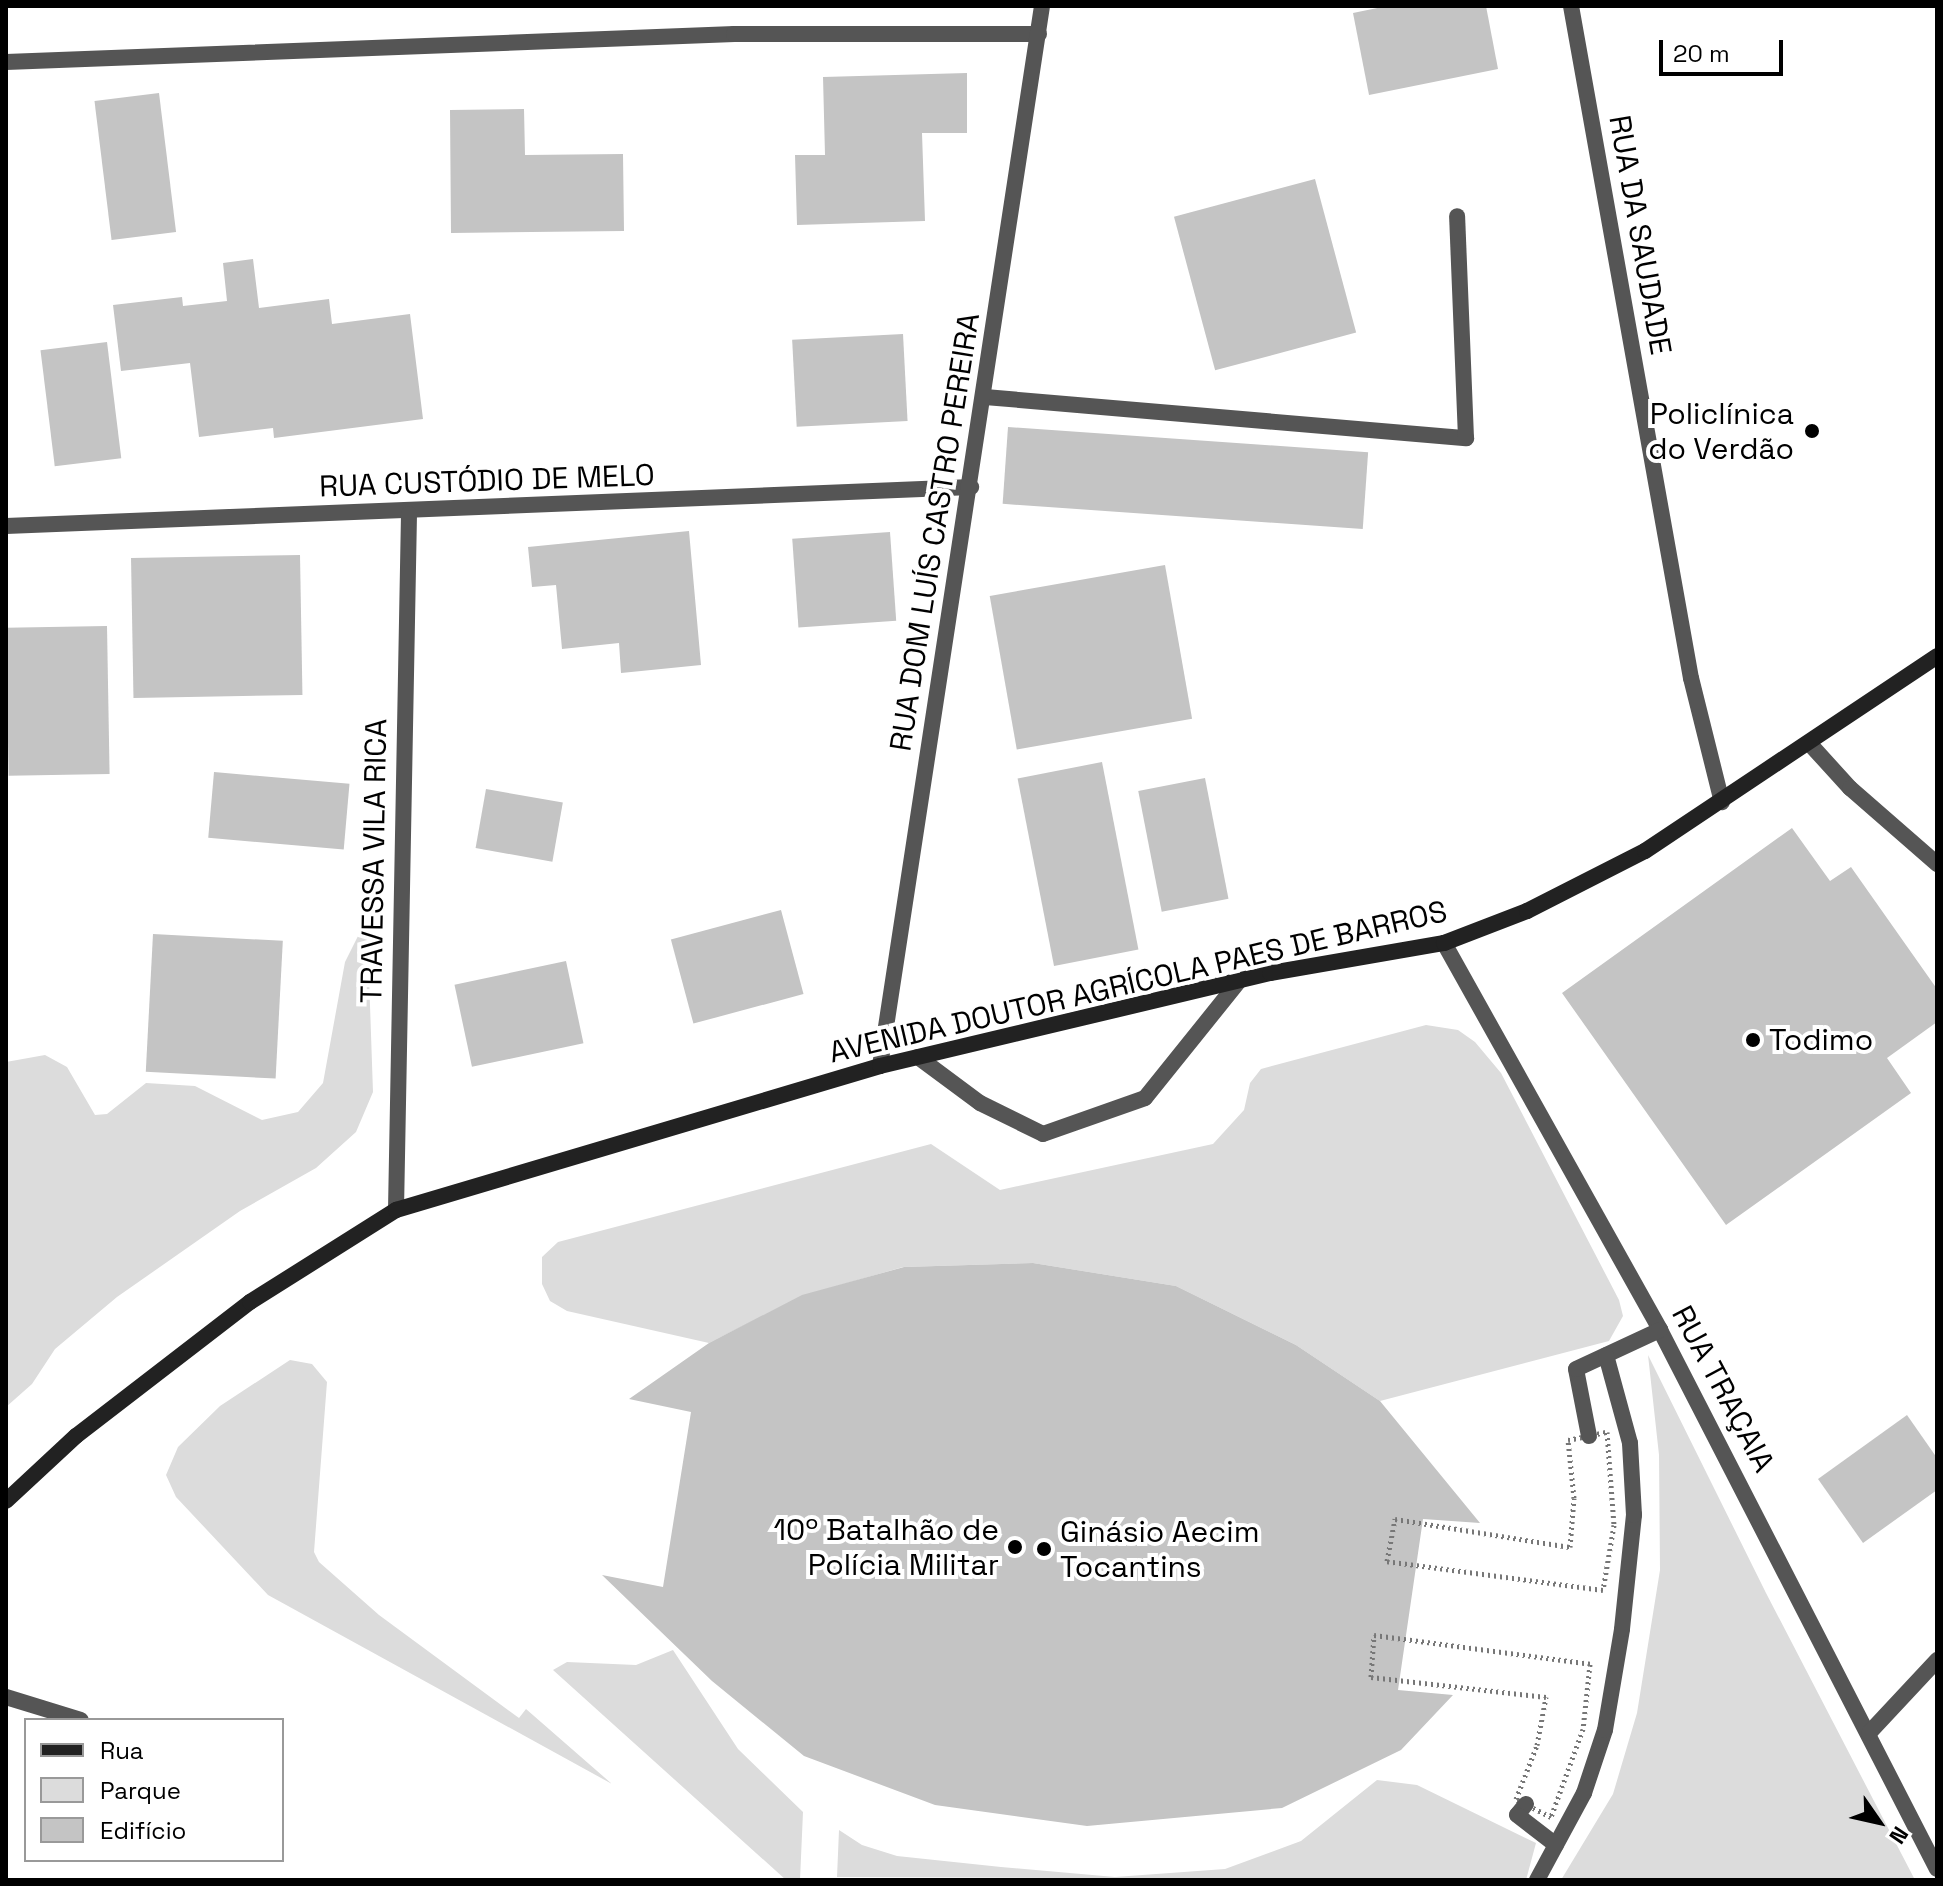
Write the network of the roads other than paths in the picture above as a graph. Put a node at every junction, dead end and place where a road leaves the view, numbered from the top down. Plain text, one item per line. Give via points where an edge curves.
1 (1042, 6) edge
2 (1571, 6) edge
3 (1039, 34) junction
4 (6, 62) edge
5 (1457, 216) dead end
6 (985, 397) junction
7 (971, 487) junction
8 (409, 514) junction
9 (6, 526) edge
10 (1937, 656) edge
11 (1809, 743) junction
12 (1722, 802) junction
13 (1937, 864) edge
14 (1444, 943) junction
15 (1240, 980) junction
16 (918, 1057) junction
17 (880, 1066) junction
18 (396, 1210) junction
19 (1660, 1330) junction
20 (1606, 1355) junction
21 (1589, 1436) road end
22 (6, 1501) edge
23 (1937, 1660) edge
24 (6, 1697) edge
25 (74, 1718) edge
26 (1869, 1733) junction
27 (1526, 1804) road end
28 (1556, 1845) junction
29 (1937, 1869) edge
30 (1537, 1880) edge

1 - 3 street, RUA DOM LUÍS CASTRO PEREIRA
2 - 12 street, RUA DA SAUDADE via 1691,678
3 - 4 street via 734,34
3 - 6 street, RUA DOM LUÍS CASTRO PEREIRA
5 - 6 street via 1466,438
6 - 7 street, RUA DOM LUÍS CASTRO PEREIRA
7 - 8 street, RUA CUSTÓDIO DE MELO
7 - 17 street, RUA DOM LUÍS CASTRO PEREIRA
8 - 9 street, RUA CUSTÓDIO DE MELO
8 - 18 street, TRAVESSA VILA RICA
10 - 11 street, AVENIDA DOUTOR AGRÍCOLA PAES DE BARROS
11 - 12 street, AVENIDA DOUTOR AGRÍCOLA PAES DE BARROS
11 - 13 street via 1850,788
12 - 14 street, AVENIDA DOUTOR AGRÍCOLA PAES DE BARROS via 1645,851 1540,905
14 - 15 street, AVENIDA DOUTOR AGRÍCOLA PAES DE BARROS
14 - 19 street, RUA TRAÇAIA
15 - 16 street, AVENIDA DOUTOR AGRÍCOLA PAES DE BARROS
15 - 16 street via 1145,1098 1043,1134 980,1103
16 - 17 street, AVENIDA DOUTOR AGRÍCOLA PAES DE BARROS
17 - 18 street, AVENIDA DOUTOR AGRÍCOLA PAES DE BARROS
18 - 22 street, AVENIDA DOUTOR AGRÍCOLA PAES DE BARROS via 250,1302 76,1436
19 - 20 street
19 - 26 street, RUA TRAÇAIA
20 - 21 street via 1576,1369
20 - 28 street via 1630,1443 1634,1515 1605,1730 1584,1793
23 - 26 street
24 - 25 street
26 - 29 street, RUA TRAÇAIA
27 - 28 street via 1517,1815
28 - 30 street

